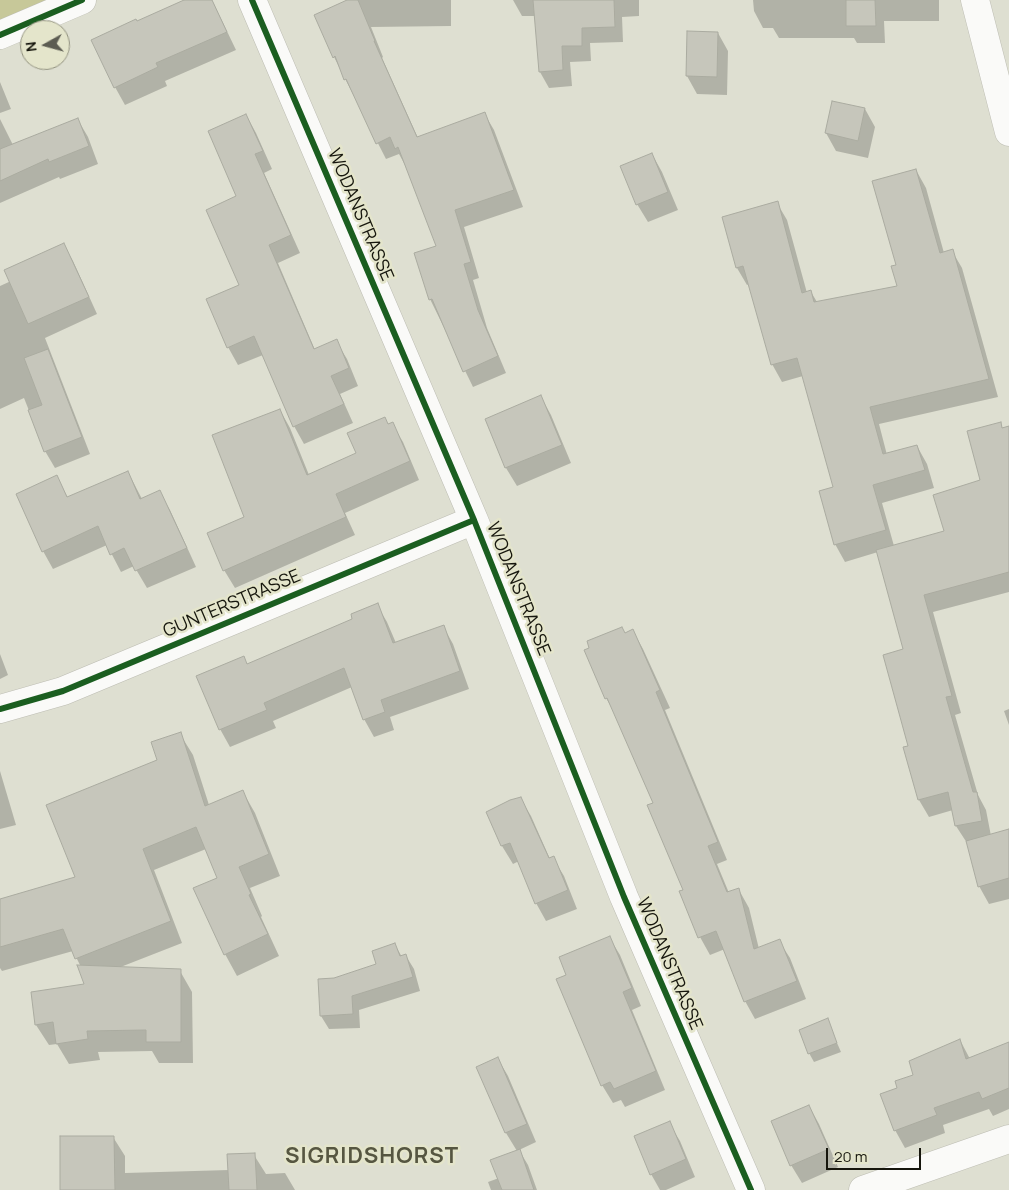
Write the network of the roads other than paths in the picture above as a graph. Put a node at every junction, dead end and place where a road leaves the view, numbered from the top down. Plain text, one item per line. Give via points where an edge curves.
1 (82, 0) edge
2 (252, 0) edge
3 (974, 0) edge
4 (0, 34) edge
5 (1009, 132) edge
6 (474, 520) junction
7 (0, 709) edge
8 (1009, 1139) edge
9 (751, 1190) edge
10 (863, 1190) edge

1 - 4 street
2 - 6 street, WODANSTRASSE
3 - 5 street
6 - 7 street, GUNTERSTRASSE via 63,691
6 - 9 street, WODANSTRASSE via 624,897
8 - 10 street

